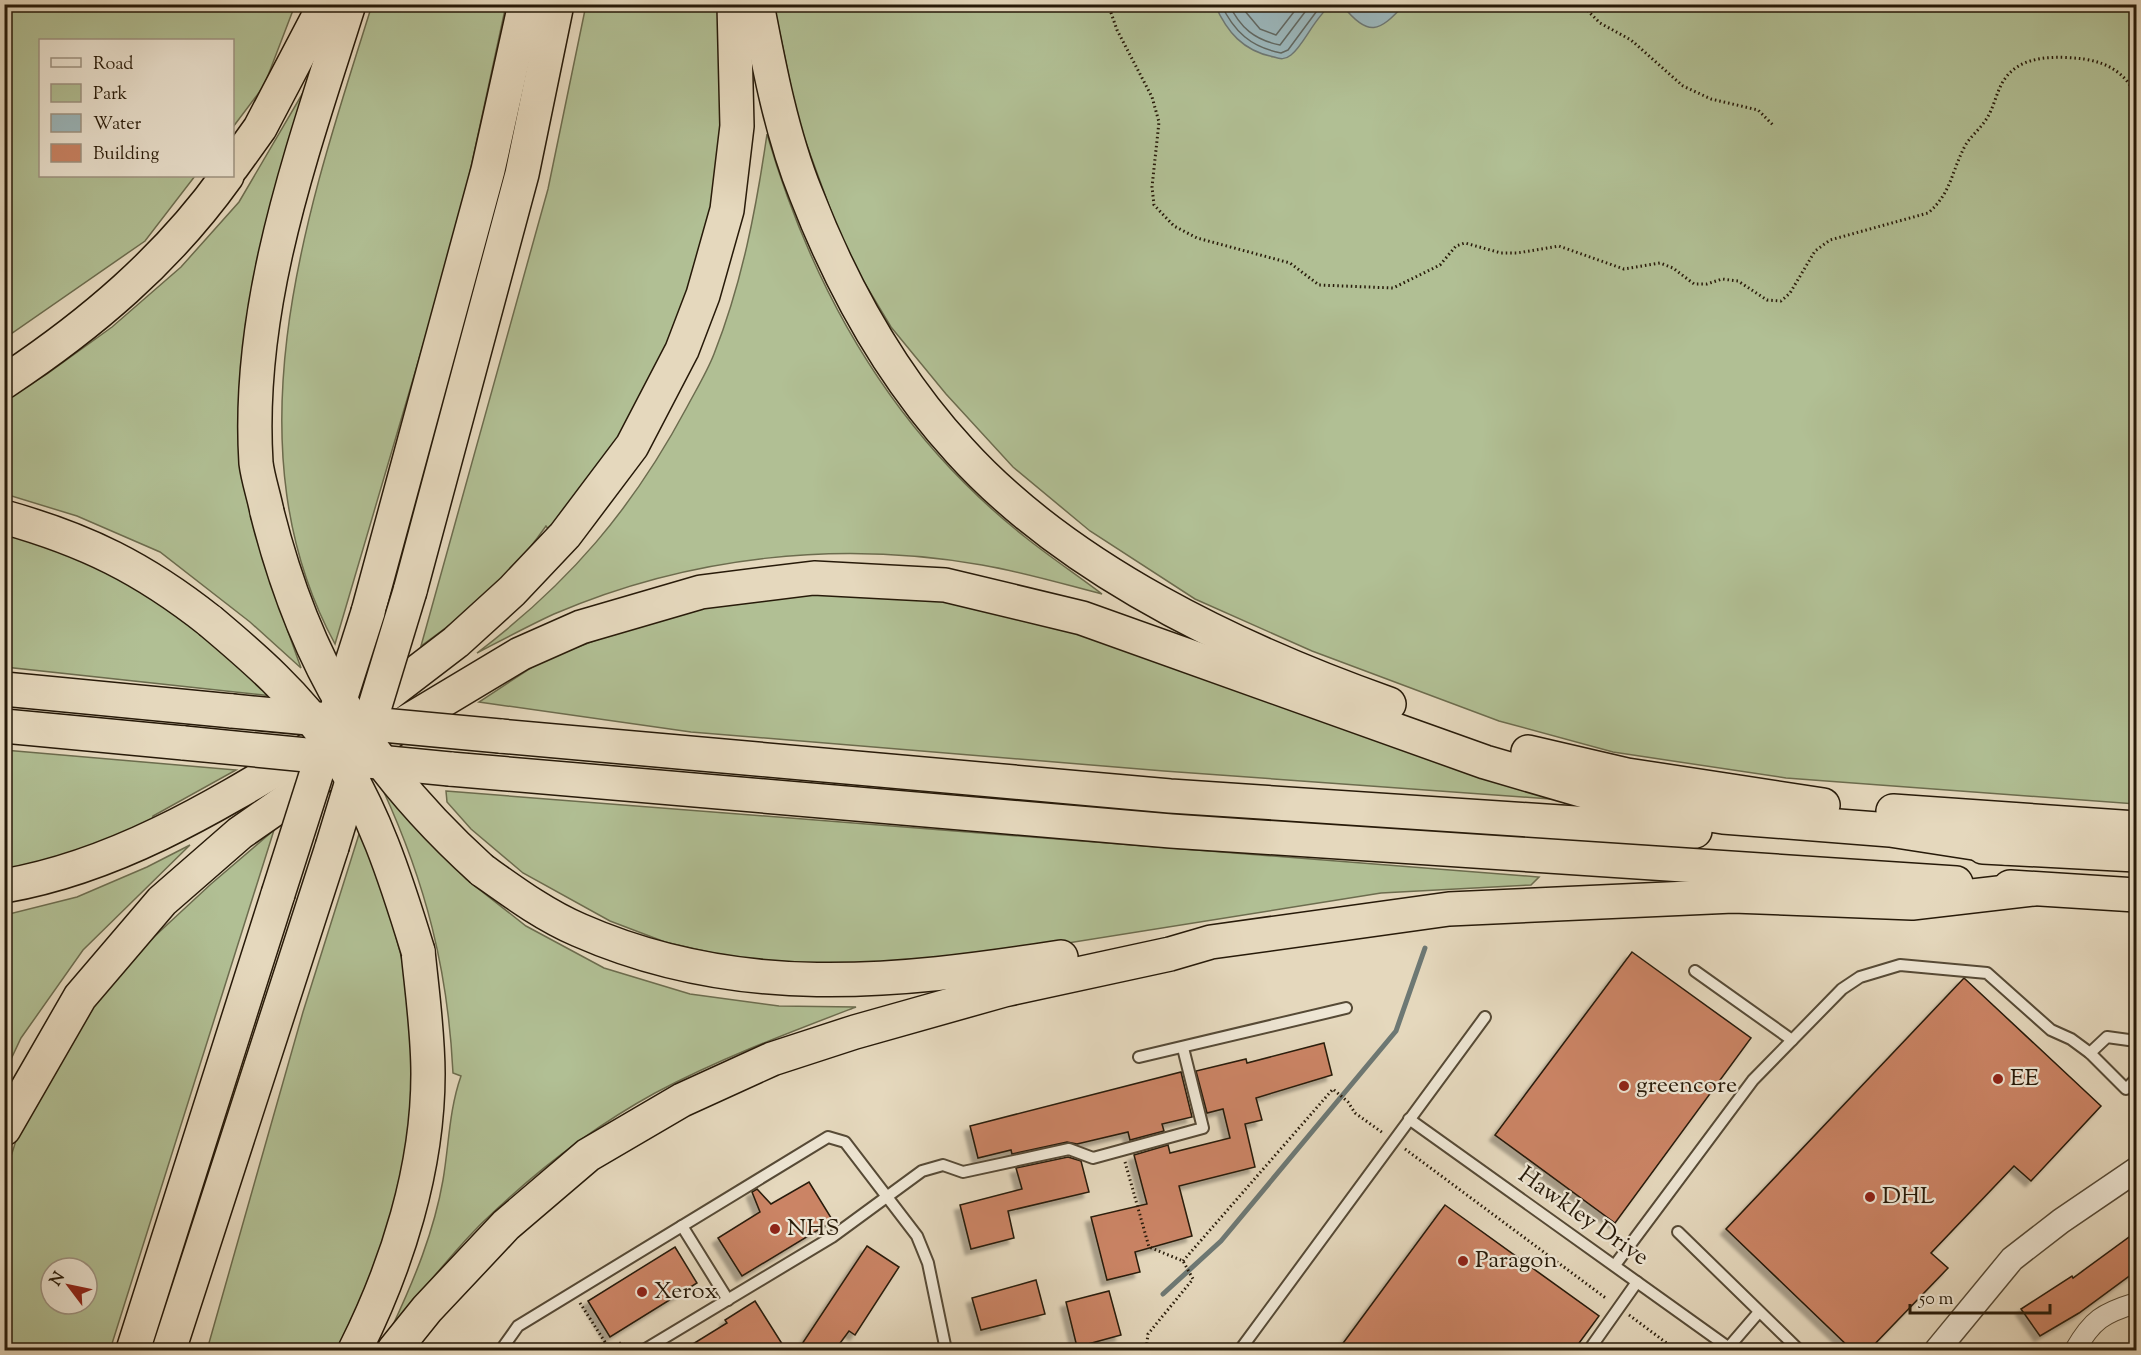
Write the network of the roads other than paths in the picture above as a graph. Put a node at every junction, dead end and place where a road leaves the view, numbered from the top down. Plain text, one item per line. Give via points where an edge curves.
1 (325, 4) edge
2 (349, 4) edge
3 (525, 4) edge
4 (557, 4) edge
5 (734, 4) edge
6 (757, 4) edge
7 (234, 164) edge
8 (226, 177) edge
9 (4, 382) edge
10 (4, 517) edge
11 (4, 689) edge
12 (4, 726) edge
13 (1545, 778) junction
14 (1843, 808) junction
15 (2136, 828) edge
16 (2006, 848) junction
17 (2136, 855) edge
18 (4, 886) edge
19 (2033, 889) junction
20 (2136, 895) edge
21 (1211, 942) junction
22 (1695, 971) dead end
23 (1346, 1008) dead end
24 (1485, 1017) dead end
25 (1792, 1040) junction
26 (2136, 1041) edge
27 (1183, 1048) junction
28 (2090, 1053) junction
29 (1139, 1057) dead end
30 (2136, 1079) edge
31 (1409, 1119) junction
32 (4, 1129) edge
33 (2136, 1170) edge
34 (886, 1194) junction
35 (682, 1226) junction
36 (1678, 1233) dead end
37 (195, 1264) junction
38 (1614, 1265) junction
39 (1637, 1282) junction
40 (728, 1300) junction
41 (2136, 1303) edge
42 (1759, 1312) junction
43 (134, 1344) edge
44 (1730, 1349) edge
45 (169, 1350) edge
46 (181, 1350) edge
47 (355, 1350) edge
48 (394, 1350) edge
49 (501, 1350) edge
50 (644, 1350) edge
51 (946, 1350) edge
52 (1240, 1350) edge
53 (1589, 1350) edge
54 (1799, 1350) edge
55 (1937, 1350) edge
56 (2075, 1350) edge

1 - 7 highway via 260,128
2 - 21 highway, bridge via 284,213 258,357 256,465 292,602 308,639 361,736 441,833 482,870 567,924 637,954 704,971 796,981 892,979 1166,939
3 - 43 highway, bridge via 488,170 368,612
4 - 37 highway, bridge via 522,174 410,591 332,847
5 - 18 highway via 737,126 727,210 702,295 682,350 632,446 565,535 456,642 336,734 194,818 118,852 39,880
6 - 14 highway via 771,76 805,193 856,306 902,378 960,452 1030,516 1082,555 1108,574 1239,644 1369,697 1514,749 1627,775
8 - 9 highway via 160,257 79,331
10 - 47 highway, bridge via 107,553 167,587 268,670 331,744 378,833 418,951 428,1075 423,1137 405,1223 388,1275
11 - 16 highway, bridge via 1170,796
12 - 19 highway, bridge via 1171,831
13 - 14 highway via 1733,803
13 - 16 highway via 1614,800 1723,817 1890,830
13 - 32 highway via 1485,762 1082,618 945,585 814,578 701,592 581,627 520,654 350,757 240,833 162,901 80,997
14 - 15 highway
16 - 17 highway
19 - 20 highway
19 - 21 highway via 1912,903 1733,896 1449,909
21 - 48 highway via 1004,990 855,1032 772,1059 682,1100 588,1155 506,1225
22 - 25 lane
23 - 27 lane
24 - 31 lane
25 - 28 lane via 1842,989 1860,977 1900,965 1987,973 2051,1030
25 - 38 lane via 1753,1080
26 - 28 lane via 2106,1037
27 - 29 lane
27 - 34 lane via 1203,1128 1093,1158 1069,1149 963,1172 943,1166 922,1171
28 - 30 lane via 2126,1089
31 - 38 lane, Hawkley Drive
31 - 52 lane
33 - 55 street via 2012,1259
34 - 35 lane via 845,1142 828,1137
34 - 40 lane via 832,1237
34 - 51 lane via 917,1236 928,1263
35 - 40 lane
35 - 49 lane via 518,1326
36 - 42 lane
37 - 45 highway
37 - 46 highway
38 - 39 lane, Hawkley Drive
39 - 44 lane, Hawkley Drive
39 - 53 lane
40 - 50 lane
41 - 56 street via 2100,1317
42 - 44 lane
42 - 54 lane

